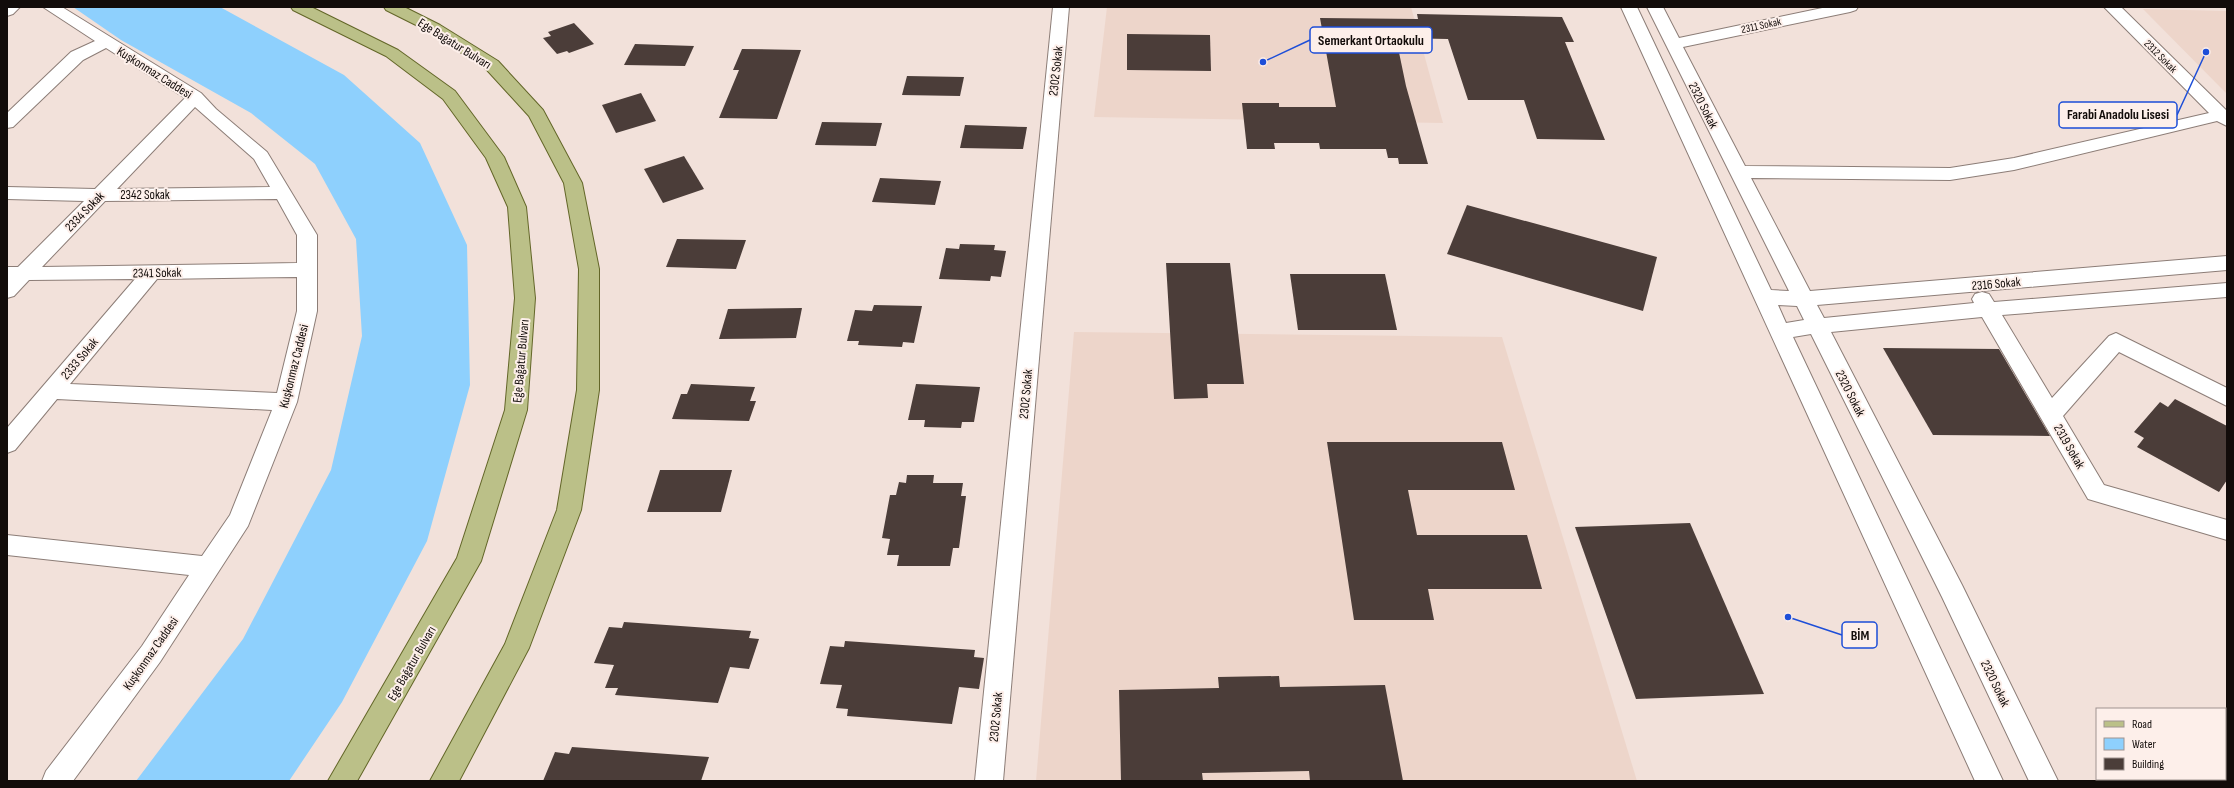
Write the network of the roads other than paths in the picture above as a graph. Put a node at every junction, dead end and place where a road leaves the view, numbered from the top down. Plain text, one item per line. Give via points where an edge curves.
1 (12, 7) edge
2 (51, 7) edge
3 (299, 7) edge
4 (392, 7) edge
5 (1061, 7) edge
6 (1630, 7) edge
7 (1655, 7) edge
8 (1850, 7) edge
9 (2112, 7) edge
10 (7, 11) edge
11 (106, 42) junction
12 (1673, 44) junction
13 (194, 97) junction
14 (2224, 118) edge
15 (7, 123) edge
16 (1738, 172) junction
17 (7, 193) edge
18 (283, 194) junction
19 (100, 195) junction
20 (2227, 263) edge
21 (307, 270) junction
22 (151, 272) junction
23 (15, 274) edge
24 (1972, 285) junction
25 (2227, 290) edge
26 (7, 291) edge
27 (1765, 297) junction
28 (1803, 299) junction
29 (1990, 309) junction
30 (1817, 326) junction
31 (1780, 331) junction
32 (52, 391) junction
33 (2227, 398) edge
34 (286, 402) junction
35 (2051, 414) junction
36 (7, 444) edge
37 (2227, 530) edge
38 (7, 545) edge
39 (209, 567) junction
40 (56, 781) edge
41 (342, 781) edge
42 (444, 781) edge
43 (989, 781) edge
44 (1989, 781) edge
45 (2044, 781) edge

1 - 10 street
2 - 11 street, Kuşkonmaz Caddesi
3 - 41 main road, Ege Bağatur Bulvarı via 392,53 449,95 495,157 517,207 525,298 516,410 469,561
4 - 42 main road, Ege Bağatur Bulvarı via 434,28 492,65 537,114 573,183 588,268 588,390 569,510 516,648
5 - 43 street, 2302 Sokak
6 - 27 street, 2320 Sokak
7 - 12 street, 2320 Sokak
8 - 12 street, 2311 Sokak
9 - 14 street, 2312 Sokak
11 - 13 street, Kuşkonmaz Caddesi
11 - 15 street via 77,56
12 - 16 street, 2320 Sokak
13 - 18 street, Kuşkonmaz Caddesi via 261,156
13 - 19 street, 2334 Sokak
14 - 16 street via 2014,164 1950,174
16 - 28 street, 2320 Sokak
17 - 19 street, 2342 Sokak
18 - 19 street, 2342 Sokak
18 - 21 street, Kuşkonmaz Caddesi via 307,235
19 - 23 street, 2334 Sokak
20 - 24 street, 2316 Sokak
21 - 22 street, 2341 Sokak
21 - 34 street, Kuşkonmaz Caddesi via 307,312
22 - 23 street, 2341 Sokak
22 - 32 street, 2333 Sokak
23 - 26 street, 2334 Sokak
24 - 28 street, 2316 Sokak
24 - 29 street, 2319 Sokak
25 - 29 street, 2316 Sokak
27 - 28 street, 2316 Sokak
27 - 31 street, 2320 Sokak
28 - 30 street, 2320 Sokak
29 - 30 street, 2316 Sokak
29 - 35 street, 2319 Sokak
30 - 31 street, 2316 Sokak
30 - 45 street, 2320 Sokak via 1953,593
31 - 44 street, 2320 Sokak
32 - 34 street
32 - 36 street, 2333 Sokak
33 - 35 street via 2116,341
34 - 39 street, Kuşkonmaz Caddesi via 240,519
35 - 37 street, 2319 Sokak via 2096,492
38 - 39 street
39 - 40 street, Kuşkonmaz Caddesi via 151,654

